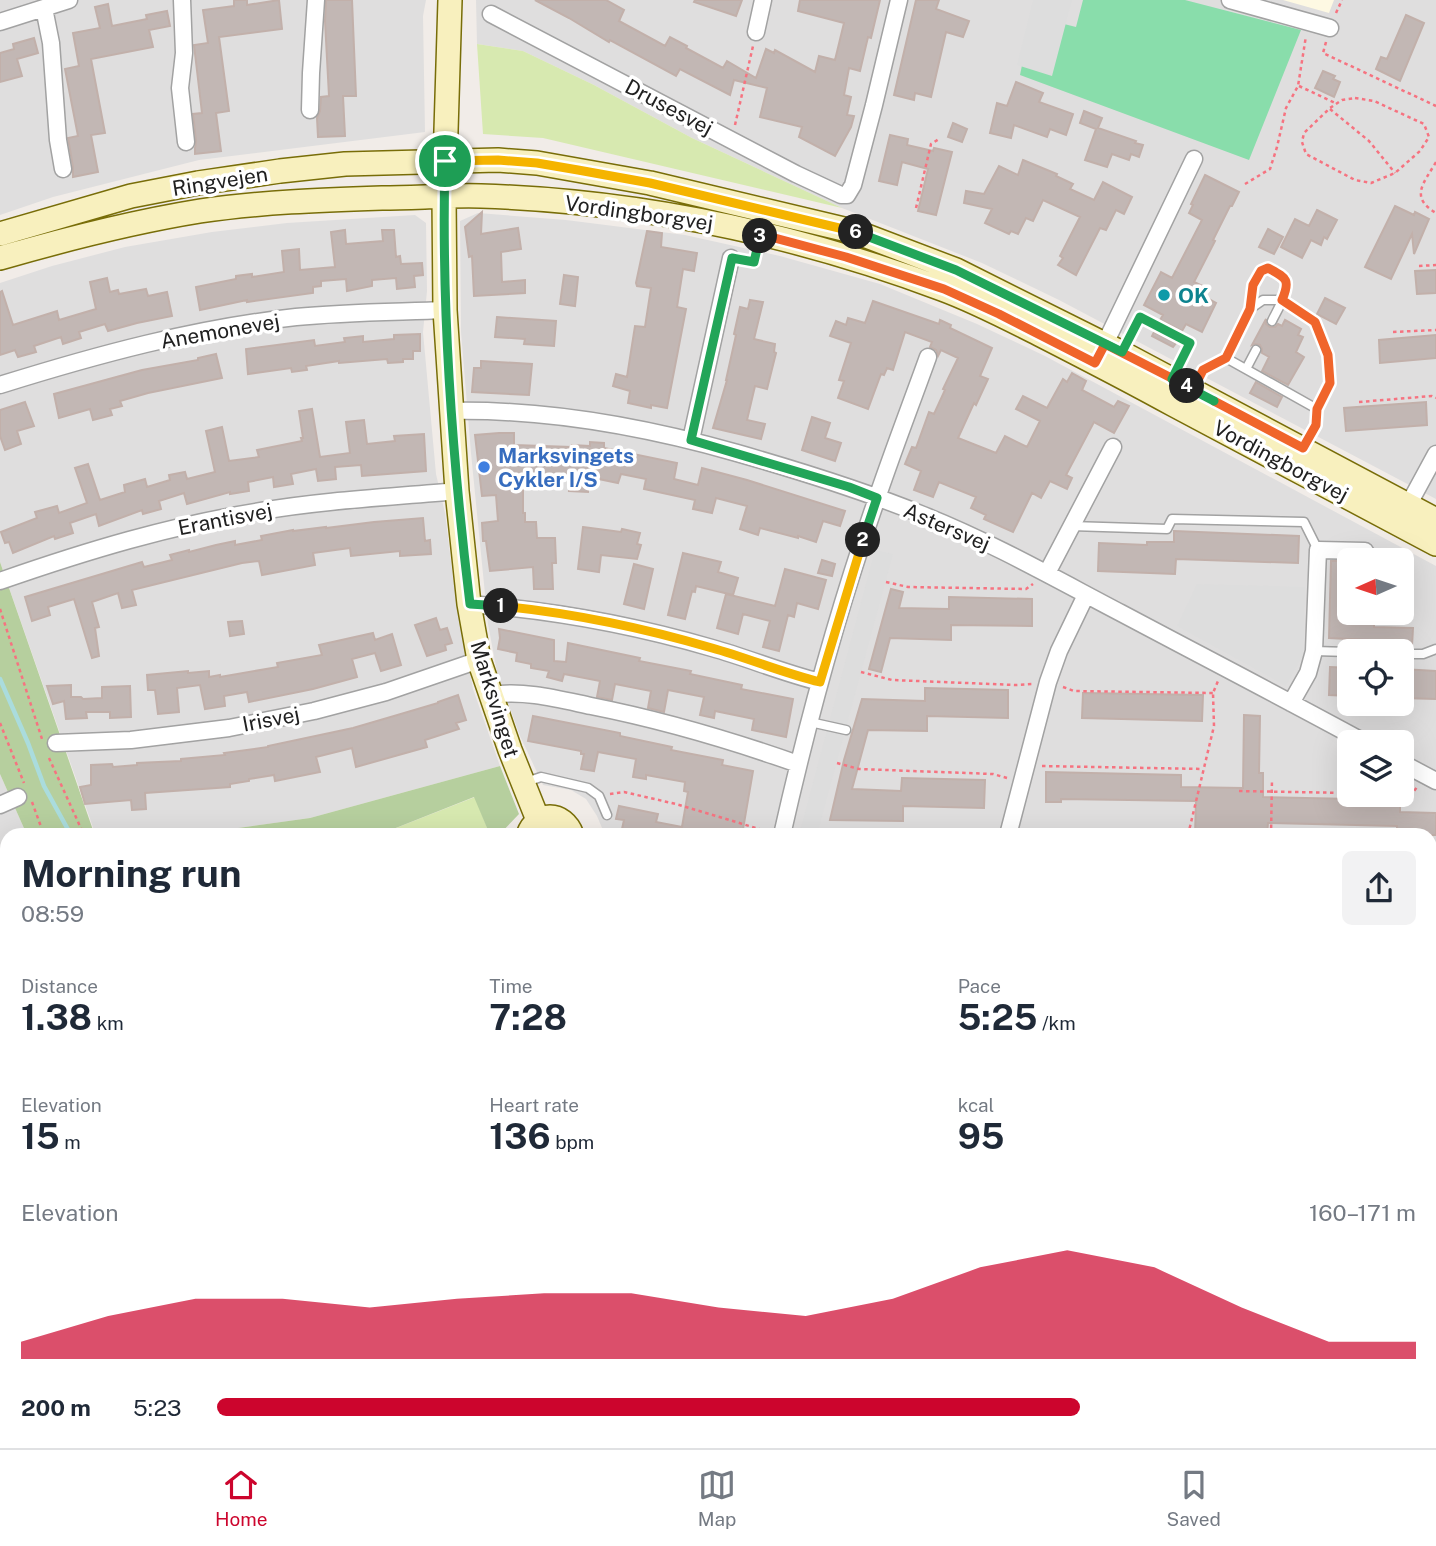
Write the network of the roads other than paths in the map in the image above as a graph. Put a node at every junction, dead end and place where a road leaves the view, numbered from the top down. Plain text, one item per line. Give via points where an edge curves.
1 (69, 0) edge
2 (183, 0) edge
3 (316, 0) edge
4 (450, 0) edge
5 (763, 0) edge
6 (899, 0) edge
7 (1230, 0) edge
8 (44, 8) junction
9 (491, 13) dead end
10 (0, 22) edge
11 (1330, 28) road end
12 (756, 32) road end
13 (310, 110) dead end
14 (186, 142) dead end
15 (1194, 159) dead end
16 (445, 161) junction
17 (63, 169) dead end
18 (444, 196) junction
19 (0, 234) edge
20 (0, 258) edge
21 (732, 258) road end
22 (1282, 300) junction
23 (1250, 309) junction
24 (444, 310) junction
25 (1272, 321) dead end
26 (1256, 350) dead end
27 (1107, 353) junction
28 (928, 357) dead end
29 (1226, 358) junction
30 (1246, 369) junction
31 (0, 385) edge
32 (1167, 388) junction
33 (1188, 400) junction
34 (1317, 409) junction
35 (451, 411) junction
36 (691, 440) junction
37 (1113, 447) dead end
38 (1303, 448) junction
39 (1436, 454) edge
40 (457, 491) junction
41 (877, 498) junction
42 (1403, 514) junction
43 (1436, 520) edge
44 (1071, 526) junction
45 (1436, 544) edge
46 (1318, 550) junction
47 (1337, 550) edge
48 (1047, 573) junction
49 (0, 580) edge
50 (1086, 595) junction
51 (470, 604) junction
52 (1436, 649) edge
53 (1314, 650) junction
54 (1337, 651) edge
55 (1414, 654) edge
56 (479, 660) junction
57 (820, 682) junction
58 (491, 695) junction
59 (1292, 703) junction
60 (810, 722) junction
61 (846, 730) dead end
62 (1342, 730) edge
63 (56, 743) dead end
64 (797, 764) junction
65 (1414, 769) edge
66 (1436, 781) edge
67 (523, 783) junction
68 (18, 797) dead end
69 (0, 805) edge
70 (607, 815) dead end
71 (533, 828) edge
72 (569, 828) edge
73 (776, 828) edge
74 (1009, 828) edge

1 - 8 street
2 - 14 street via 180,88
3 - 13 street
4 - 16 main road, Marksvinget
5 - 12 street
6 - 9 street, Drusesvej via 870,123 847,195 836,194
7 - 11 street
8 - 10 street
8 - 17 street
15 - 27 street
16 - 18 main road, Marksvinget
16 - 19 main road, Ringvejen via 345,164 198,183 131,196
16 - 27 main road, Vordingborgvej via 498,160 578,170 856,232 956,270
18 - 20 main road, Ringvejen via 287,201 202,211 57,241
18 - 24 main road, Marksvinget
18 - 27 main road, Vordingborgvej via 578,203 760,234 944,289
21 - 36 street
22 - 23 lane via 1264,300
22 - 23 lane via 1287,280 1265,268 1253,285
22 - 25 lane
22 - 34 lane via 1315,322 1328,355 1330,383
23 - 29 lane
24 - 31 street, Anemonevej via 344,313 249,324 110,353
24 - 35 main road, Marksvinget
26 - 30 lane
27 - 32 main road, Vordingborgvej
27 - 32 lane via 1140,317 1190,343
28 - 41 street
29 - 30 lane
29 - 33 lane via 1203,370
30 - 34 lane
32 - 33 main road, Vordingborgvej
33 - 38 main road, Vordingborgvej
33 - 42 main road, Vordingborgvej
34 - 38 lane via 1316,425
35 - 36 street, Astersvej via 576,418
35 - 40 main road, Marksvinget
36 - 41 street, Astersvej
37 - 44 street
38 - 42 main road, Vordingborgvej
39 - 42 street
40 - 49 street, Erantisvej via 273,509 207,521 82,552
40 - 51 main road, Marksvinget
41 - 48 street, Astersvej via 923,514
41 - 57 street
42 - 43 main road, Vordingborgvej
42 - 45 main road, Vordingborgvej
44 - 46 lane via 1167,529 1172,519 1304,523
44 - 48 street
46 - 47 street
46 - 53 street
48 - 50 street, Astersvej
50 - 59 street, Astersvej
50 - 74 street via 1048,682
51 - 56 main road, Marksvinget
51 - 57 street via 528,609 661,634
52 - 55 lane
53 - 54 lane
53 - 59 street
56 - 58 main road, Marksvinget
56 - 63 street, Irisvej via 386,692 229,728
57 - 60 street
58 - 64 street via 520,693 626,713
58 - 67 main road, Marksvinget
59 - 62 street, Astersvej
60 - 61 lane
60 - 64 street
64 - 73 street
65 - 66 street
67 - 70 lane via 541,777 588,788 599,796
67 - 71 main road, Marksvinget
68 - 69 street
71 - 72 main road via 544,818 558,818

